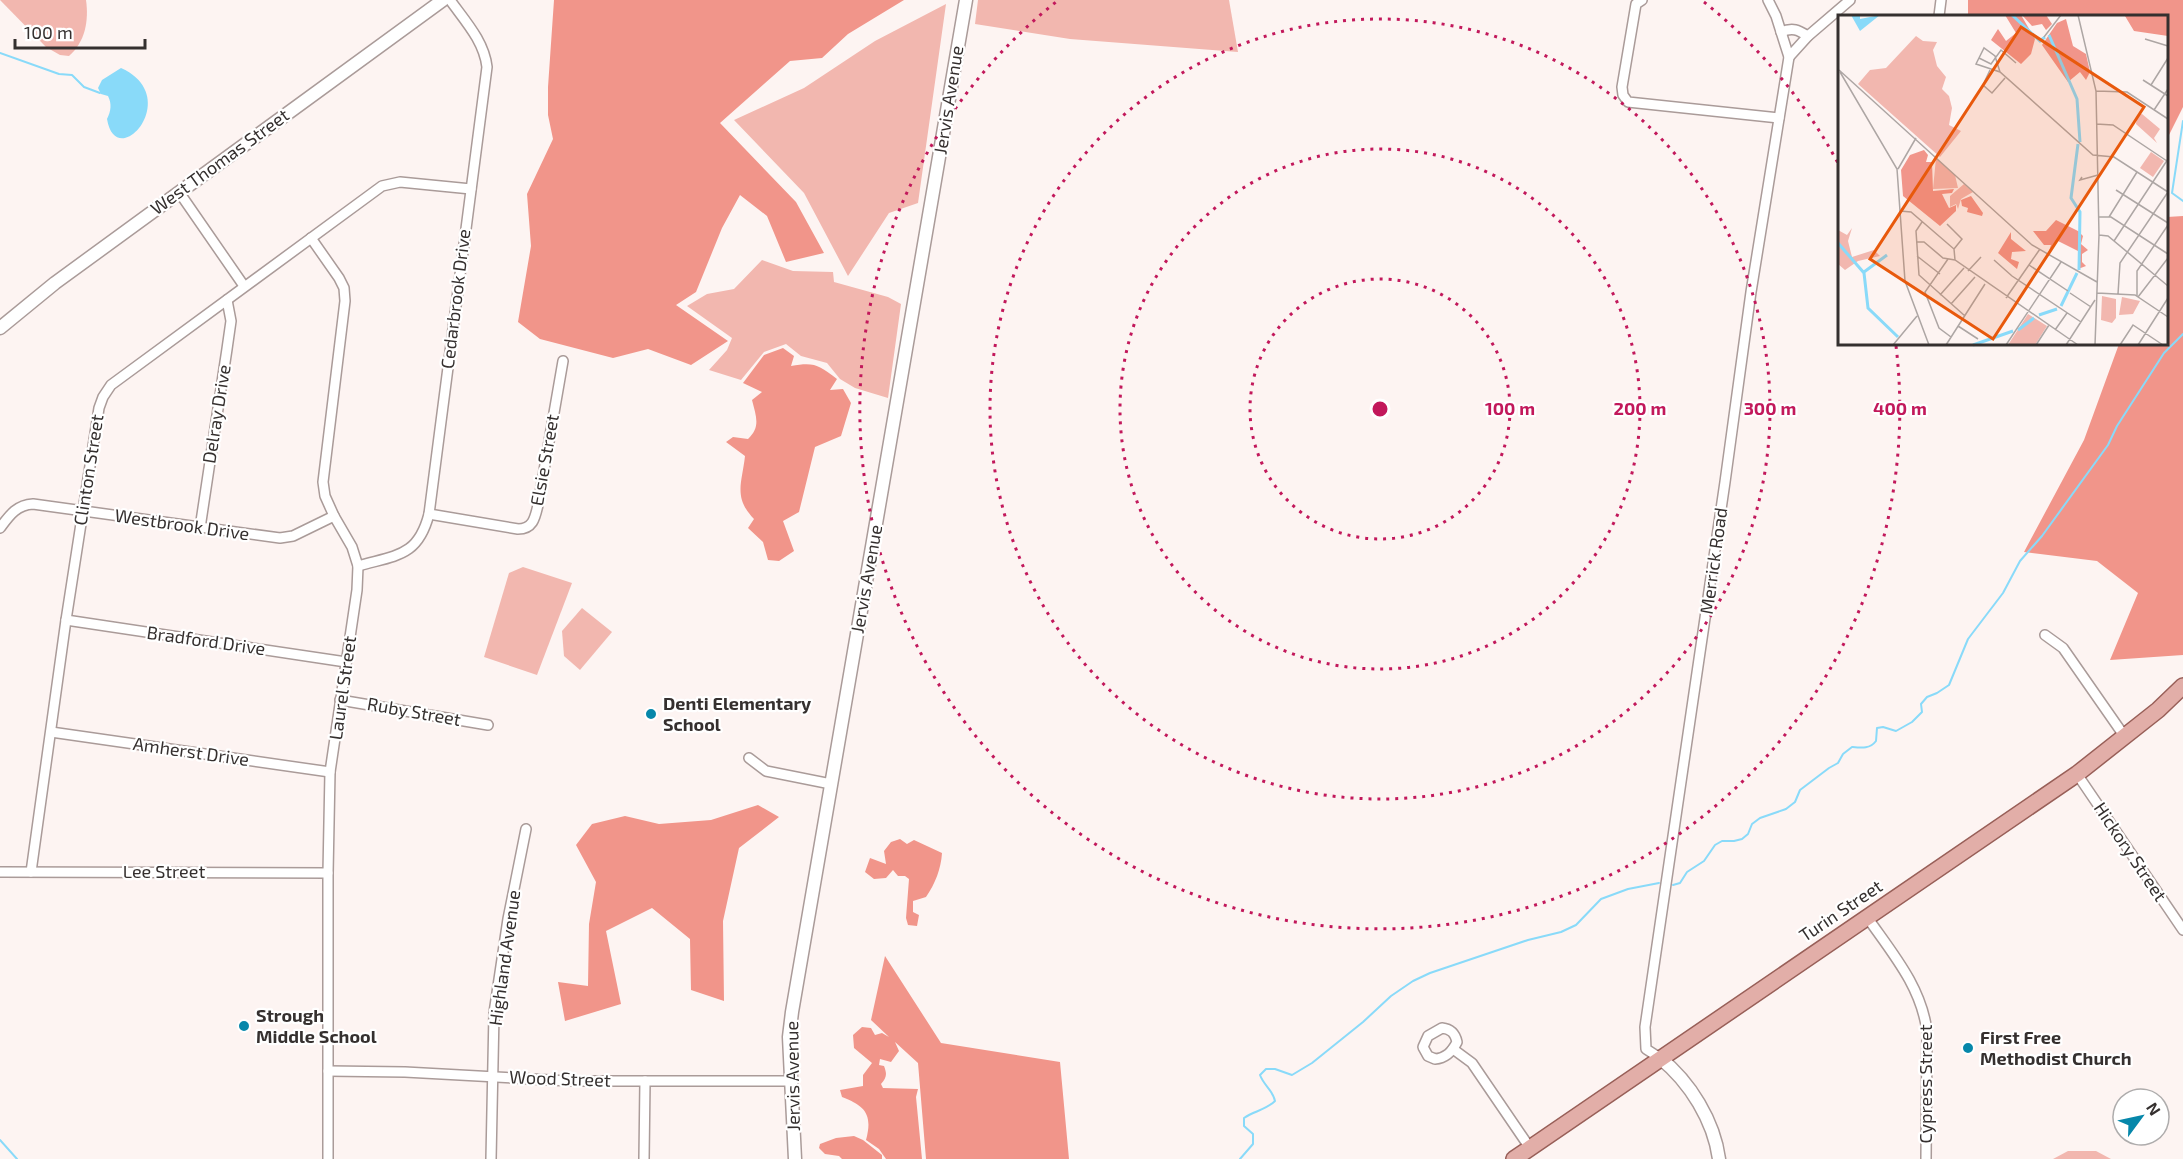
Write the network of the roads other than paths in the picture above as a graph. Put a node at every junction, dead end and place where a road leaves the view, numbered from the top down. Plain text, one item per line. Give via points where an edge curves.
1 (443, 0) edge
2 (450, 0) edge
3 (966, 0) edge
4 (1642, 0) edge
5 (1768, 0) edge
6 (1850, 0) edge
7 (1941, 0) edge
8 (1939, 15) edge
9 (1781, 32) junction
10 (1808, 36) junction
11 (1790, 57) junction
12 (1779, 118) junction
13 (471, 189) junction
14 (179, 192) junction
15 (310, 238) junction
16 (244, 286) junction
17 (227, 300) junction
18 (0, 328) edge
19 (563, 361) dead end
20 (83, 510) junction
21 (429, 514) junction
22 (334, 516) junction
23 (0, 528) edge
24 (200, 528) junction
25 (358, 566) junction
26 (66, 620) junction
27 (2045, 635) dead end
28 (346, 662) junction
29 (2183, 686) edge
30 (340, 700) junction
31 (488, 725) dead end
32 (51, 732) junction
33 (2125, 737) junction
34 (749, 758) dead end
35 (330, 772) junction
36 (2077, 774) junction
37 (831, 784) junction
38 (526, 830) dead end
39 (0, 872) edge
40 (31, 872) junction
41 (328, 873) junction
42 (1867, 917) junction
43 (2183, 930) edge
44 (1453, 1049) dead end
45 (1660, 1058) junction
46 (328, 1071) junction
47 (493, 1076) junction
48 (645, 1081) junction
49 (791, 1082) junction
50 (1530, 1148) junction
51 (328, 1159) edge
52 (491, 1159) edge
53 (644, 1159) edge
54 (795, 1159) edge
55 (1514, 1159) edge
56 (1719, 1159) edge
57 (1926, 1159) edge

1 - 14 street, West Thomas Street
2 - 13 street, Cedarbrook Drive via 486,54
3 - 37 street, Jervis Avenue
4 - 12 street via 1636,4 1622,87 1628,102
5 - 9 street
6 - 10 street
7 - 8 street
9 - 10 street via 1790,28
9 - 11 street
10 - 11 street
11 - 12 street, Merrick Road
12 - 45 street, Merrick Road via 1645,1027 1646,1049
13 - 15 street, Clinton Street via 400,182 382,186
13 - 21 street, Cedarbrook Drive
14 - 16 street
14 - 18 street, West Thomas Street
15 - 16 street, Clinton Street
15 - 22 street, Laurel Street via 344,288 335,395 323,472
16 - 17 street, Clinton Street
17 - 20 street, Clinton Street via 111,385 99,408
17 - 24 street, Delray Drive via 230,330
19 - 21 street, Elsie Street via 538,505 531,524 518,529
20 - 23 street, Westbrook Drive via 24,504
20 - 24 street, Westbrook Drive
20 - 26 street, Clinton Street
21 - 25 street, Cedarbrook Drive via 416,543 396,555
22 - 24 street, Westbrook Drive via 293,536 280,538
22 - 25 street, Laurel Street
25 - 28 street, Laurel Street
26 - 28 street, Bradford Drive
26 - 32 street, Clinton Street
27 - 33 street via 2063,648
28 - 30 street, Laurel Street
29 - 33 main road, Turin Street
30 - 31 street, Ruby Street
30 - 35 street, Laurel Street
32 - 35 street, Amherst Drive
32 - 40 street, Clinton Street
33 - 36 main road, Turin Street
34 - 37 street via 766,771
35 - 41 street, Laurel Street
36 - 42 main road, Turin Street
36 - 43 street, Hickory Street
37 - 49 street, Jervis Avenue via 792,1012
38 - 47 street, Highland Avenue via 494,1013
39 - 40 street, Lee Street
40 - 41 street, Lee Street
41 - 46 street, Laurel Street
42 - 45 main road, Turin Street
42 - 57 street, Cypress Street via 1907,975 1924,1012
44 - 50 street via 1472,1063
45 - 50 main road, Turin Street
45 - 56 street via 1674,1069 1710,1124
46 - 47 street, Wood Street
46 - 51 street, Laurel Street
47 - 48 street, Wood Street
47 - 52 street, Highland Avenue
48 - 49 street, Wood Street
48 - 53 street
49 - 54 street, Jervis Avenue
50 - 55 main road, Turin Street

